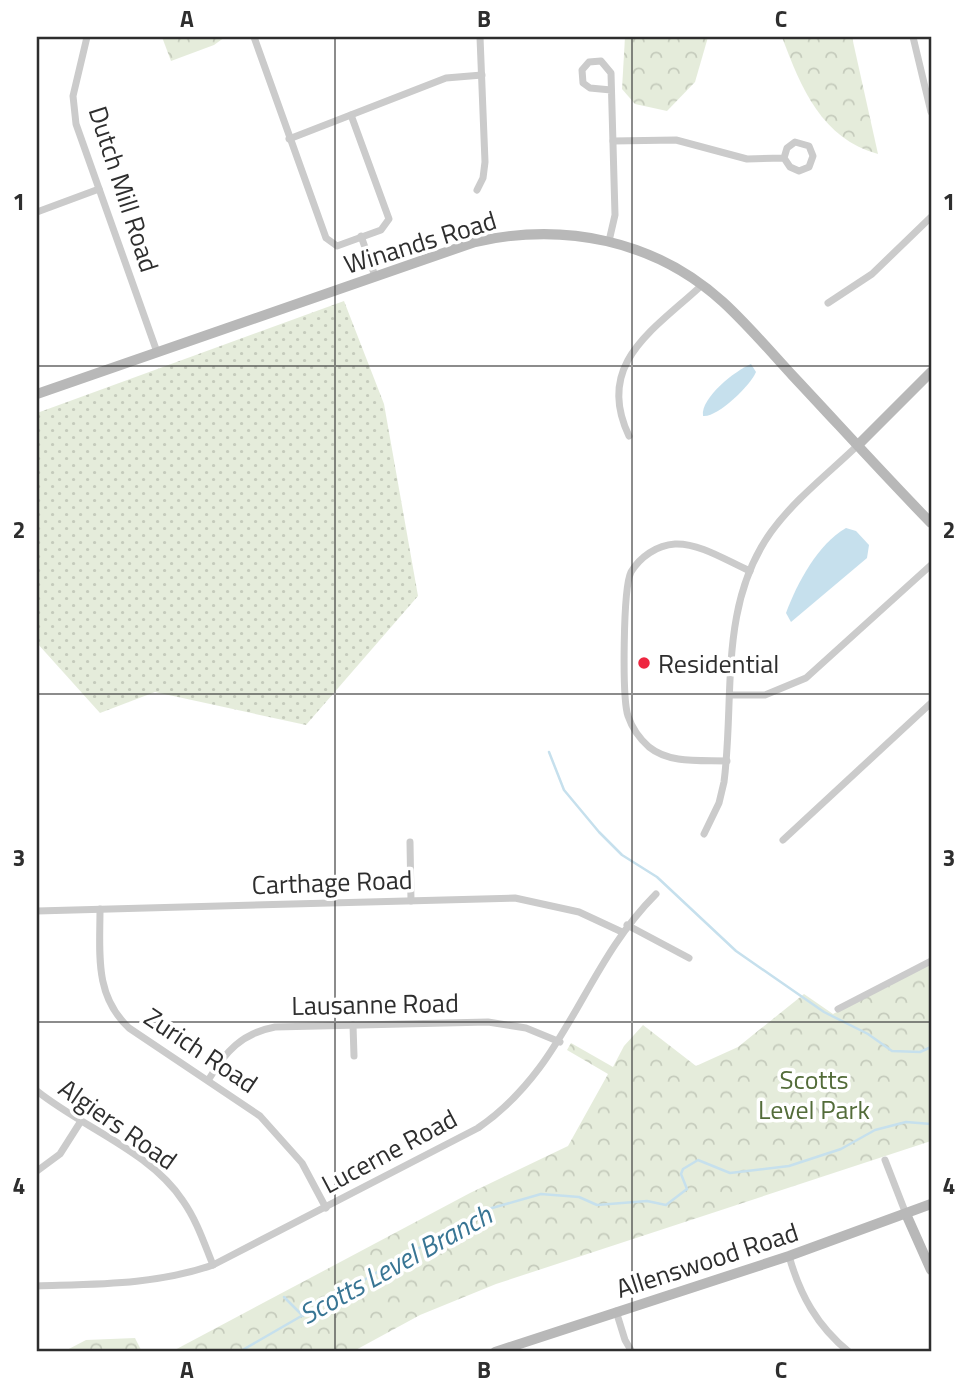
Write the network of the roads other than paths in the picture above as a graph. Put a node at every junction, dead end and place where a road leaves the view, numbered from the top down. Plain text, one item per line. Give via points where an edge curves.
1 (88, 37) edge
2 (254, 37) edge
3 (480, 37) edge
4 (914, 37) edge
5 (482, 75) junction
6 (611, 90) junction
7 (931, 112) edge
8 (351, 115) junction
9 (289, 139) junction
10 (613, 141) junction
11 (784, 158) junction
12 (99, 189) junction
13 (477, 190) dead end
14 (37, 212) edge
15 (931, 217) edge
16 (361, 236) junction
17 (609, 241) junction
18 (375, 276) junction
19 (702, 285) junction
20 (828, 303) dead end
21 (157, 352) junction
22 (931, 372) edge
23 (37, 394) edge
24 (629, 436) dead end
25 (859, 445) junction
26 (931, 523) edge
27 (931, 565) edge
28 (750, 571) junction
29 (730, 695) junction
30 (931, 703) edge
31 (727, 761) junction
32 (704, 834) dead end
33 (783, 839) dead end
34 (410, 842) dead end
35 (656, 894) dead end
36 (411, 901) junction
37 (100, 909) junction
38 (37, 911) edge
39 (625, 928) junction
40 (689, 958) dead end
41 (931, 961) edge
42 (838, 1009) dead end
43 (354, 1025) junction
44 (560, 1042) junction
45 (354, 1056) dead end
46 (209, 1079) junction
47 (37, 1091) edge
48 (81, 1121) junction
49 (885, 1160) dead end
50 (37, 1171) edge
51 (931, 1204) edge
52 (326, 1208) junction
53 (906, 1214) junction
54 (789, 1255) junction
55 (213, 1265) junction
56 (931, 1270) edge
57 (37, 1286) edge
58 (616, 1311) junction
59 (495, 1352) edge
60 (632, 1352) edge
61 (849, 1352) edge

1 - 12 street, Dutch Mill Road via 75,82 74,110
2 - 9 street
3 - 5 street
4 - 7 street
5 - 8 street via 446,78
5 - 13 street via 485,170
6 - 6 street via 606,64 589,62 582,70 583,83
6 - 10 street
8 - 9 street
8 - 16 street via 389,214 385,227
9 - 16 street via 330,243 341,245
10 - 11 street via 676,140 747,159
10 - 17 street via 615,215
11 - 11 street via 799,171 809,167 813,156 809,146 795,142
12 - 14 street
12 - 21 street, Dutch Mill Road
15 - 20 street via 872,274
16 - 18 street
17 - 18 street, Winands Road via 554,233 513,234
17 - 19 street, Winands Road via 663,261
18 - 21 street, Winands Road
19 - 24 street via 635,347 622,367 620,407
19 - 25 street, Winands Road
21 - 23 street, Winands Road
22 - 25 street
25 - 26 street, Winands Road
25 - 28 street via 780,521
27 - 29 street via 806,678 765,695
28 - 29 street via 732,632
28 - 31 street via 696,547 675,544 646,556 631,572 626,590 625,703 631,724 644,742 667,757
29 - 31 street
30 - 33 street
31 - 32 street via 719,803
34 - 36 street
35 - 39 street, Lucerne Road
36 - 37 street, Carthage Road
36 - 39 street, Carthage Road via 536,901
37 - 38 street, Carthage Road
37 - 46 street, Zurich Road via 100,970 112,1009 129,1028
39 - 40 street, Carthage Road
39 - 44 street, Lucerne Road
41 - 42 street
43 - 44 street, Lausanne Road via 488,1022 526,1028
43 - 45 street
43 - 46 street, Lausanne Road via 262,1030 231,1048
44 - 52 street, Lucerne Road via 498,1115
46 - 52 street, Zurich Road via 281,1137 302,1163
47 - 48 street, Algiers Road
48 - 50 street via 60,1154
48 - 55 street, Algiers Road via 170,1185 199,1229
49 - 53 street
51 - 53 street, Allenswood Road
52 - 55 street, Lucerne Road
53 - 54 street, Allenswood Road
53 - 56 street
54 - 58 street, Allenswood Road
54 - 61 street via 812,1313
55 - 57 street, Lucerne Road via 173,1277 126,1283
58 - 59 street, Allenswood Road
58 - 60 street

